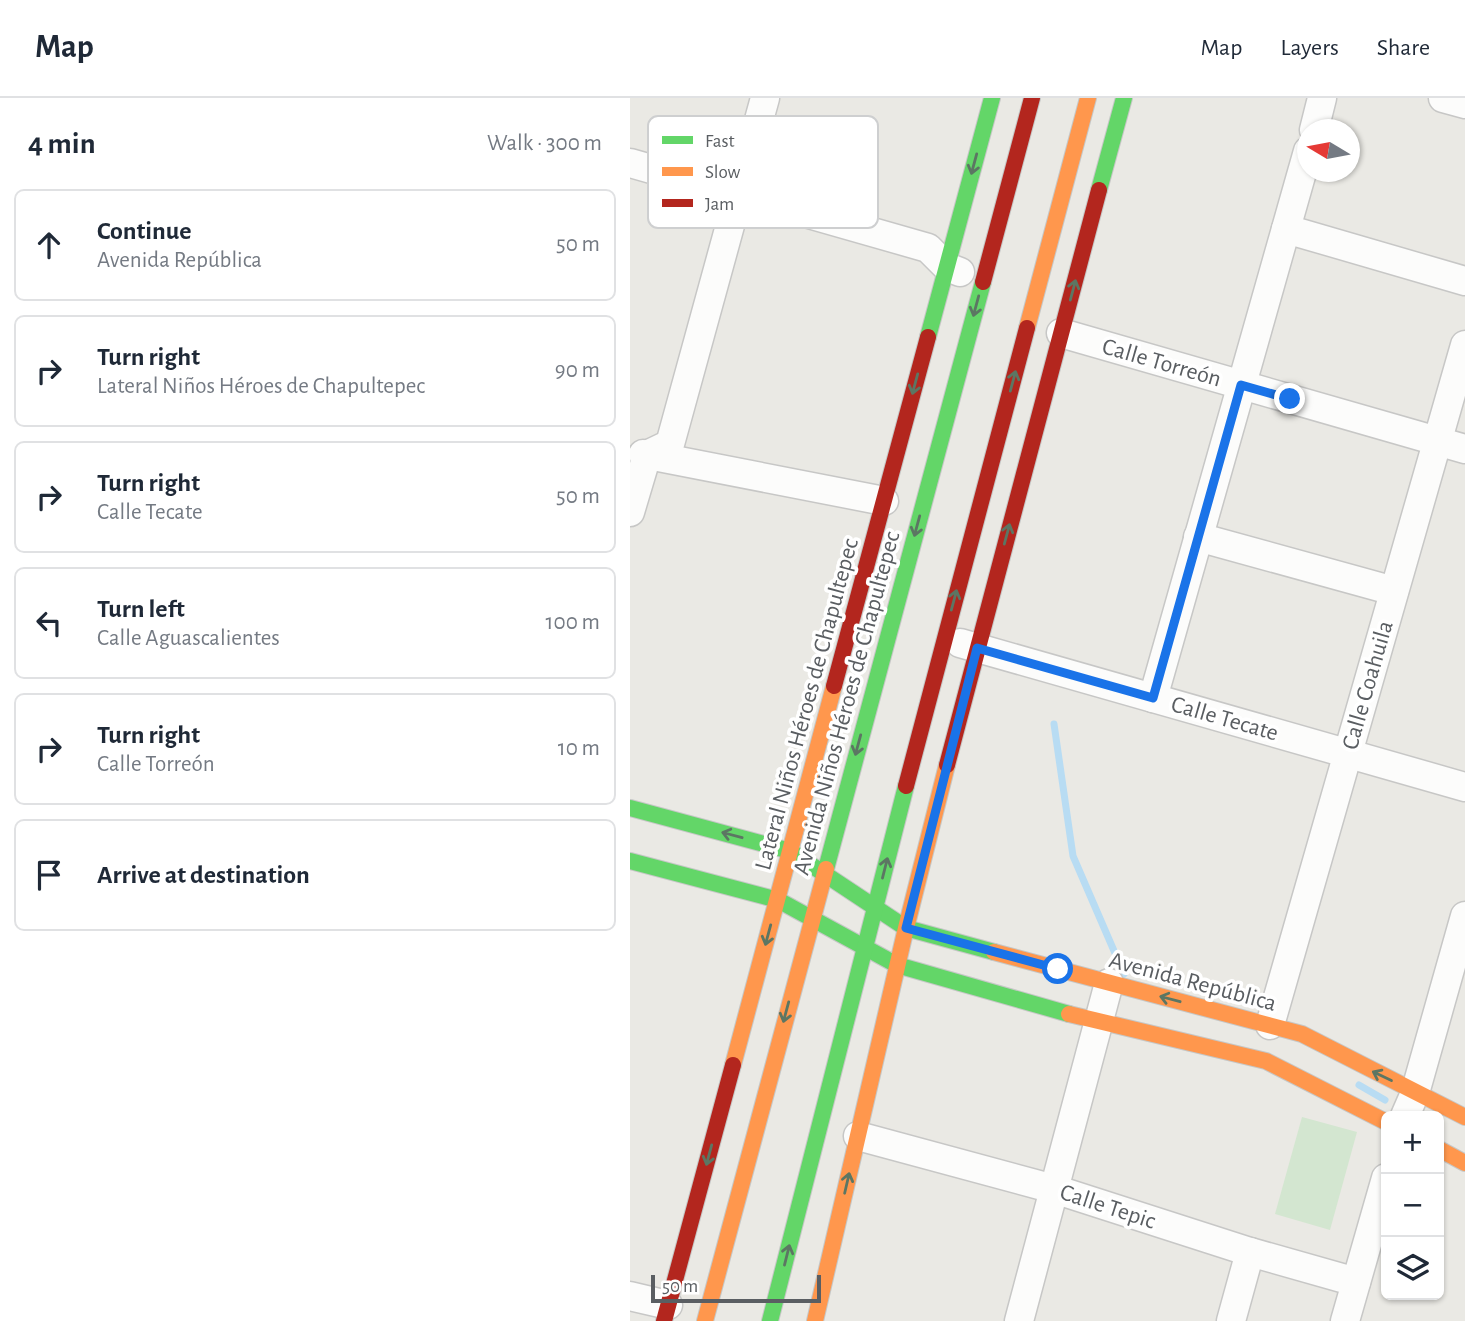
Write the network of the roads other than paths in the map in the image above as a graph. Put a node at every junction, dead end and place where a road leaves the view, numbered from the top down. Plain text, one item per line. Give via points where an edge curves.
1 (765, 98) edge
2 (992, 98) edge
3 (1032, 98) edge
4 (1088, 98) edge
5 (1124, 98) edge
6 (1322, 98) edge
7 (1443, 98) edge
8 (1465, 104) edge
9 (760, 116) edge
10 (1317, 119) edge
11 (630, 163) edge
12 (648, 168) edge
13 (1299, 182) edge
14 (729, 228) edge
15 (859, 228) edge
16 (1286, 229) junction
17 (947, 267) junction
18 (983, 279) junction
19 (1465, 281) edge
20 (1061, 333) junction
21 (1465, 345) edge
22 (1241, 385) junction
23 (1438, 441) junction
24 (1465, 449) edge
25 (638, 453) edge
26 (884, 501) junction
27 (630, 512) edge
28 (1198, 537) junction
29 (1394, 591) junction
30 (944, 638) junction
31 (977, 648) junction
32 (1153, 698) junction
33 (1348, 754) junction
34 (1465, 787) edge
35 (630, 808) edge
36 (790, 851) junction
37 (630, 861) edge
38 (824, 873) junction
39 (778, 900) junction
40 (875, 908) junction
41 (1465, 916) edge
42 (811, 918) junction
43 (906, 928) junction
44 (866, 948) junction
45 (897, 965) junction
46 (1109, 983) junction
47 (1098, 1022) junction
48 (1270, 1025) junction
49 (1410, 1105) edge
50 (1465, 1117) edge
51 (1381, 1119) edge
52 (858, 1136) junction
53 (1444, 1152) edge
54 (1465, 1163) edge
55 (835, 1166) dead end
56 (820, 1185) dead end
57 (1054, 1189) junction
58 (1381, 1195) edge
59 (797, 1214) junction
60 (1250, 1252) junction
61 (1356, 1282) junction
62 (630, 1296) edge
63 (666, 1313) edge
64 (705, 1321) edge
65 (770, 1321) edge
66 (815, 1321) edge
67 (1019, 1321) edge
68 (1231, 1321) edge
69 (1345, 1321) edge

1 - 9 street
2 -> 17 street, Lateral Niños Héroes de Chapultepec
3 - 18 street, Avenida Niños Héroes de Chapultepec
30 -> 4 street
20 -> 5 street
6 - 10 street
7 - 8 street
11 - 12 street
13 - 16 street
14 - 25 street via 670,444
15 - 17 street via 928,248
16 - 19 street
16 - 22 street
17 - 18 street
17 -> 26 street, Lateral Niños Héroes de Chapultepec
18 -> 38 street, Avenida Niños Héroes de Chapultepec
20 - 22 street, Calle Torreón
31 -> 20 street
21 - 23 street, Calle Coahuila
22 - 23 street, Calle Torreón
22 - 28 street
23 - 24 street, Calle Torreón
23 - 29 street, Calle Coahuila
25 - 26 street
25 - 27 street
26 - 36 street, Lateral Niños Héroes de Chapultepec
28 - 29 street
28 - 32 street
29 - 33 street, Calle Coahuila
30 - 31 street, Calle Tecate
40 -> 30 street
31 - 32 street, Calle Tecate
31 - 43 street
32 - 33 street, Calle Tecate
33 - 34 street, Calle Tecate
33 - 48 street, Calle Coahuila
36 -> 35 street, Avenida República
36 - 38 street, Avenida República
36 - 39 street, Lateral Niños Héroes de Chapultepec
37 - 39 street
38 - 40 street, Avenida República
38 - 42 street, Avenida Niños Héroes de Chapultepec
39 - 42 street
39 -> 63 street, Lateral Niños Héroes de Chapultepec
40 - 43 street, Avenida República
40 - 44 street
41 - 49 street
42 - 44 street
42 -> 64 street, Avenida Niños Héroes de Chapultepec
43 - 45 street
43 - 46 street, Avenida República
44 - 45 street
44 - 59 street
45 - 47 street
45 - 52 street
46 - 47 street
48 -> 46 street, Avenida República
47 - 51 street via 1265,1061
47 - 57 street
49 -> 48 street, Avenida República via 1303,1034
49 - 50 street, Avenida República
52 - 55 street
52 - 57 street, Calle Tepic
66 -> 52 street
53 - 54 street
56 - 59 street
57 - 60 street, Calle Tepic
57 - 67 street
58 - 61 street
65 -> 59 street
60 - 61 street, Calle Tepic
60 - 68 street
61 - 69 street
62 - 63 street

